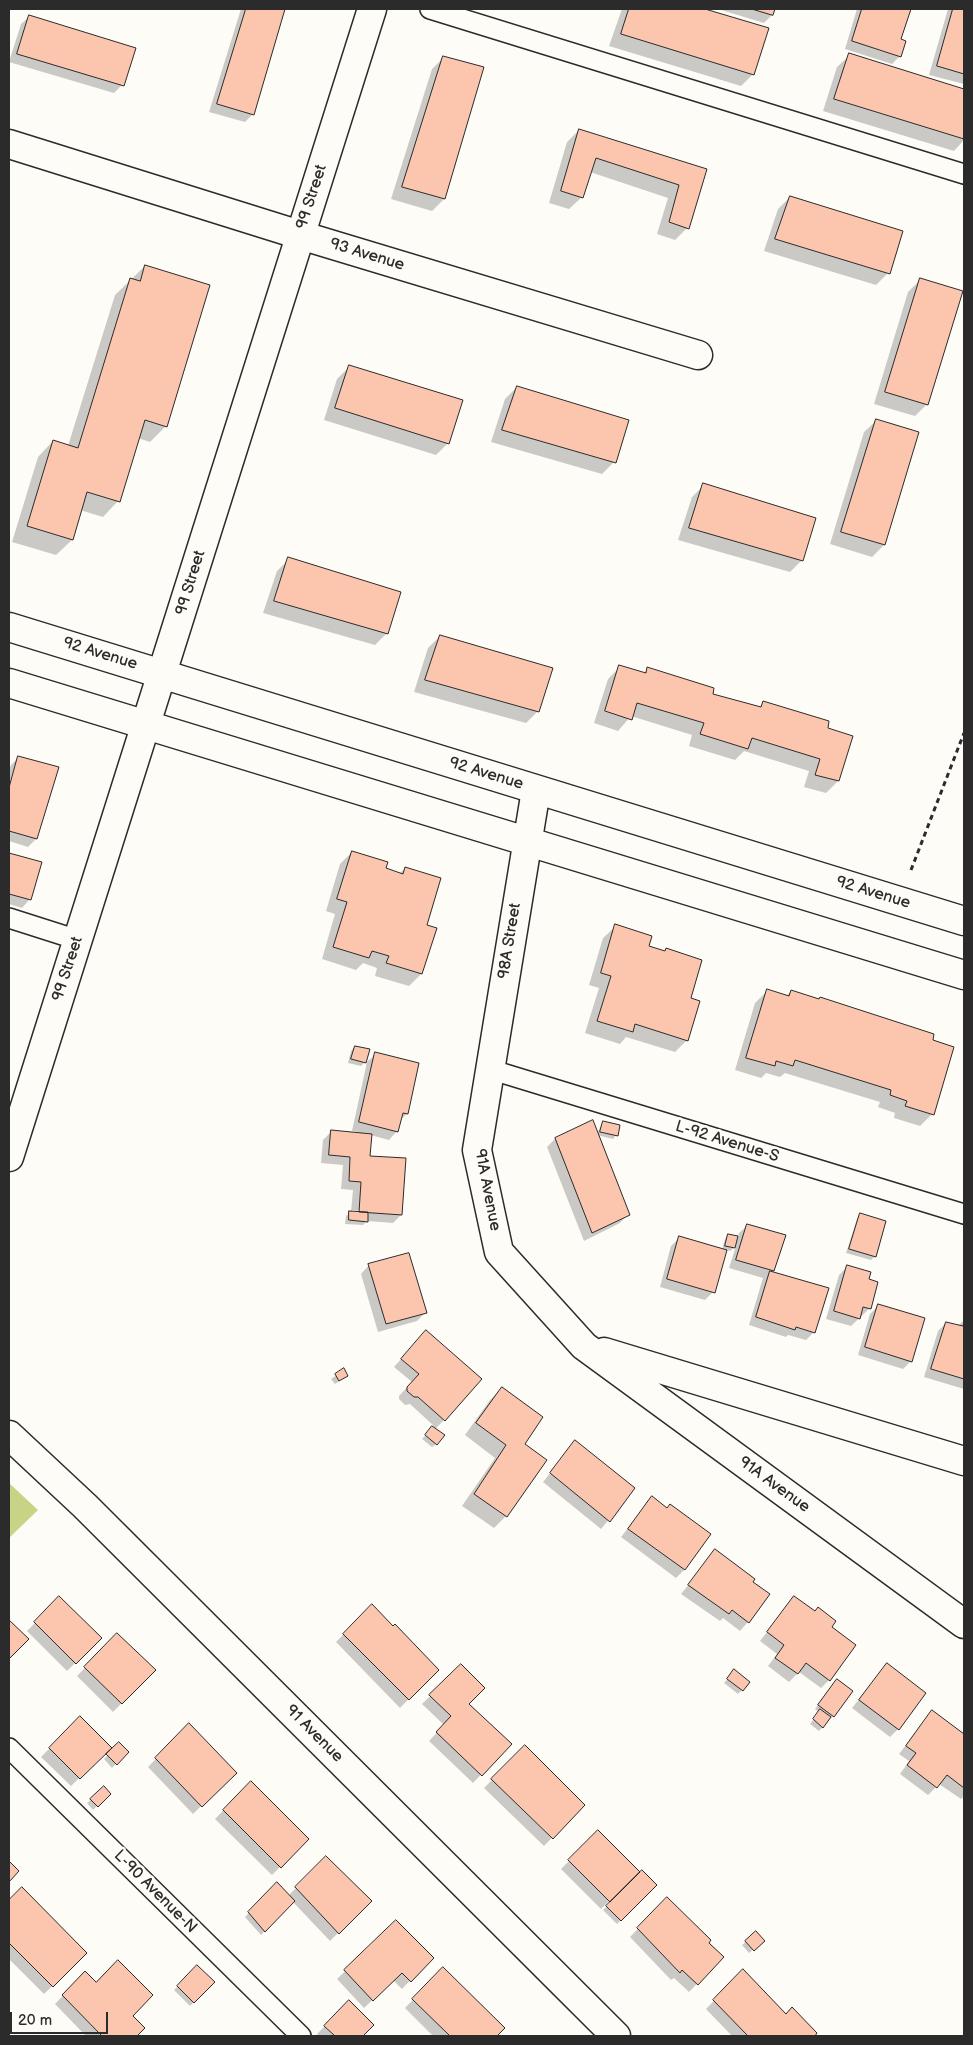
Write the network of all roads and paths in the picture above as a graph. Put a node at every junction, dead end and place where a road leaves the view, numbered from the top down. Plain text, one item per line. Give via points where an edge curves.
1 (372, 9) edge
2 (430, 9) edge
3 (9, 144) edge
4 (964, 174) edge
5 (300, 235) junction
6 (698, 355) dead end
7 (9, 626) edge
8 (163, 674) junction
9 (9, 683) edge
10 (146, 726) junction
11 (964, 733) edge
12 (536, 790) junction
13 (526, 842) junction
14 (911, 870) dead end
15 (9, 918) edge
16 (964, 921) edge
17 (78, 940) junction
18 (964, 975) edge
19 (487, 1081) junction
20 (9, 1157) edge
21 (964, 1214) edge
22 (584, 1346) junction
23 (9, 1435) edge
24 (964, 1461) edge
25 (964, 1624) edge
26 (9, 1748) edge
27 (301, 2036) edge
28 (616, 2036) edge

1 - 5 street, 99 Street
2 - 4 lane
3 - 5 street, 93 Avenue
5 - 6 street, 93 Avenue
5 - 8 street, 99 Street
7 - 8 street, 92 Avenue
8 - 10 street, 99 Street
8 - 12 street, 92 Avenue
9 - 10 street
10 - 13 street
10 - 17 street, 99 Street
11 - 14 path
12 - 13 street, 98A Street
12 - 16 street, 92 Avenue
13 - 18 street
13 - 19 street, 98A Street
15 - 17 lane
17 - 20 street, 99 Street
19 - 21 lane, L-92 Avenue-S
19 - 22 street, 91A Avenue via 477,1150 499,1252
22 - 24 street
22 - 25 street, 91A Avenue
23 - 28 street, 91 Avenue via 92,1513
26 - 27 lane, L-90 Avenue-N

